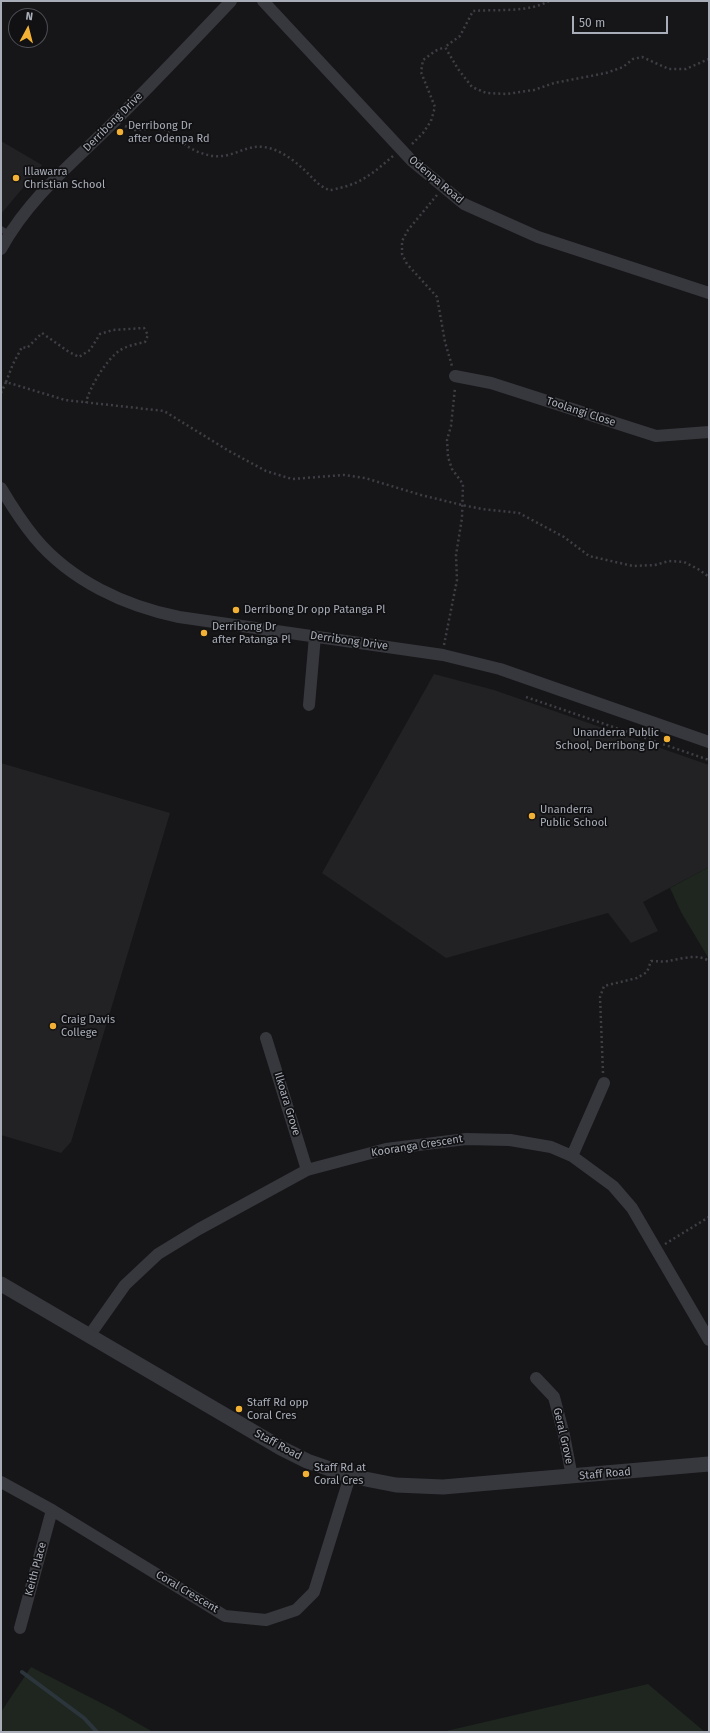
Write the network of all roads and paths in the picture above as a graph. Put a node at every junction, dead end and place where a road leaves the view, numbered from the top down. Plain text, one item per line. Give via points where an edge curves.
1 (231, 1) edge
2 (263, 1) edge
3 (549, 1) edge
4 (445, 46) junction
5 (709, 59) edge
6 (116, 120) junction
7 (400, 149) junction
8 (444, 187) junction
9 (5, 231) edge
10 (1, 249) edge
11 (709, 293) edge
12 (455, 376) junction
13 (6, 382) junction
14 (1, 394) edge
15 (86, 403) junction
16 (709, 432) edge
17 (1, 488) edge
18 (462, 505) junction
19 (709, 577) edge
20 (315, 636) junction
21 (443, 655) junction
22 (526, 697) dead end
23 (309, 705) dead end
24 (709, 742) edge
25 (709, 760) edge
26 (709, 961) edge
27 (266, 1038) dead end
28 (604, 1083) joint
29 (572, 1156) junction
30 (307, 1170) junction
31 (709, 1217) edge
32 (656, 1250) junction
33 (1, 1284) edge
34 (89, 1336) junction
35 (709, 1340) edge
36 (536, 1378) dead end
37 (709, 1464) edge
38 (350, 1476) junction
39 (572, 1477) junction
40 (1, 1482) edge
41 (52, 1510) junction
42 (20, 1628) dead end

1 - 6 street, Derribong Drive
2 - 7 street, Odenpa Road
3 - 4 path via 523,8 473,11 460,36
4 - 5 path via 472,87 486,93 506,94 606,73 642,57 669,69 686,70
4 - 7 path via 423,60 421,72 435,107 431,121 412,144
6 - 7 path via 135,130 163,128 193,150 212,156 227,155 251,147 264,147 285,154 319,184 330,190 349,186 374,173
6 - 9 street, Derribong Drive
7 - 8 street, Odenpa Road
8 - 11 street, Odenpa Road via 464,204 538,237
8 - 12 path via 408,230 402,241 402,254 407,264 437,297 445,342
9 - 10 street, Derribong Drive
12 - 16 street, Toolangi Close via 491,383 656,436
12 - 18 path via 454,403 447,440 452,469 463,484
13 - 14 path
13 - 15 path via 65,400
13 - 15 path via 22,347 27,348 42,333 79,357 90,350 100,334 113,330 144,328 148,335 145,342 118,352 98,376
15 - 18 path via 164,410 229,451 266,471 292,480 344,475 365,478
17 - 20 street, Derribong Drive via 23,522 47,550 79,576 112,596 147,610 171,616
18 - 19 path via 519,513 564,538 589,556 633,566 655,565 669,561 684,562 698,568
18 - 21 path via 456,555 457,580
20 - 21 street, Derribong Drive
20 - 23 street
21 - 24 street, Derribong Drive via 500,669
22 - 25 path
26 - 28 path via 704,958 686,958 666,962 651,961 647,972 637,978 604,986 600,997
27 - 30 street, Ilkoara Grove
28 - 29 street
29 - 30 street, Kooranga Crescent via 551,1147 510,1140 466,1139 386,1149
29 - 32 street, Kooranga Crescent via 613,1186 632,1208
30 - 34 street, Kooranga Crescent via 158,1254 125,1286
31 - 32 path
32 - 35 street, Kooranga Crescent
33 - 34 street, Staff Road
34 - 38 street, Staff Road via 281,1448 307,1461
36 - 39 street, Geral Grove via 554,1397
37 - 39 street, Staff Road
38 - 39 street, Staff Road via 396,1485 443,1488
38 - 41 street, Coral Crescent via 314,1592 296,1610 266,1620 225,1616
40 - 41 street, Coral Crescent
41 - 42 street, Keith Place

